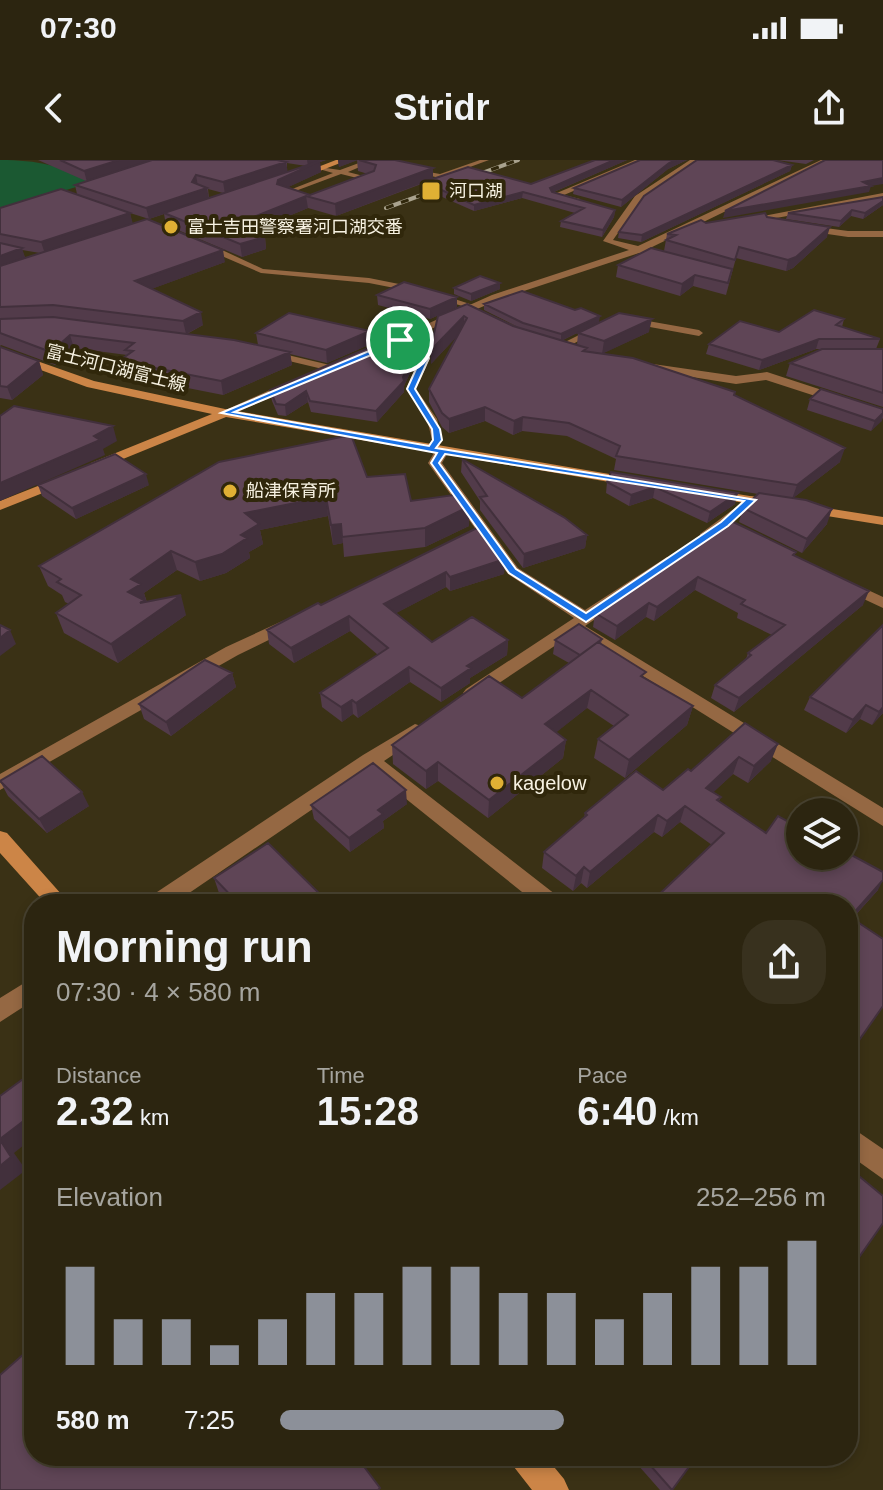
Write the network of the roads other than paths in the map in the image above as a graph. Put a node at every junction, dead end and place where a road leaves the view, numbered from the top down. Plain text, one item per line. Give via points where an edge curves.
1 (344, 160) edge
2 (486, 160) edge
3 (642, 160) edge
4 (695, 160) edge
5 (827, 160) edge
6 (374, 161) edge
7 (286, 166) edge
8 (793, 166) edge
9 (400, 167) edge
10 (321, 168) junction
11 (808, 170) junction
12 (341, 172) junction
13 (308, 173) junction
14 (360, 176) junction
15 (290, 178) edge
16 (323, 179) junction
17 (346, 181) edge
18 (331, 186) edge
19 (356, 186) edge
20 (883, 196) edge
21 (583, 202) edge
22 (727, 209) junction
23 (610, 210) edge
24 (623, 213) junction
25 (760, 219) junction
26 (731, 223) edge
27 (716, 225) edge
28 (776, 225) edge
29 (790, 227) edge
30 (687, 229) junction
31 (883, 234) edge
32 (197, 242) edge
33 (639, 250) junction
34 (652, 254) edge
35 (469, 308) junction
36 (483, 318) edge
37 (699, 333) dead end
38 (400, 340) junction
39 (545, 343) edge
40 (560, 347) junction
41 (254, 350) edge
42 (0, 351) edge
43 (573, 351) edge
44 (359, 357) edge
45 (345, 363) edge
46 (631, 365) edge
47 (788, 366) edge
48 (331, 368) junction
49 (318, 374) edge
50 (767, 376) junction
51 (305, 380) edge
52 (225, 413) junction
53 (883, 414) edge
54 (437, 450) junction
55 (85, 471) edge
56 (70, 477) edge
57 (643, 483) edge
58 (705, 493) edge
59 (751, 500) junction
60 (0, 506) edge
61 (883, 521) edge
62 (830, 576) edge
63 (883, 603) edge
64 (302, 617) edge
65 (580, 622) junction
66 (459, 702) edge
67 (434, 718) edge
68 (370, 760) junction
69 (0, 783) edge
70 (883, 818) edge
71 (0, 839) edge
72 (50, 894) edge
73 (171, 894) edge
74 (539, 894) edge
75 (24, 994) edge
76 (0, 1011) edge
77 (858, 1146) edge
78 (883, 1166) edge
79 (533, 1466) edge
80 (553, 1490) edge

1 - 10 main road
2 - 9 lane via 440,176
3 - 21 street via 556,195
4 - 24 street via 647,189
5 - 11 street
6 - 12 lane
7 - 13 main road
8 - 11 street
10 - 12 lane
10 - 13 main road
11 - 22 street
12 - 14 lane
12 - 16 lane
13 - 15 main road
13 - 16 lane
14 - 17 lane
14 - 19 lane via 372,179
16 - 18 lane via 284,194 297,198
20 - 25 street
22 - 25 street
22 - 30 street
23 - 24 street
24 - 33 street via 608,241
25 - 26 street
25 - 28 street
27 - 30 street
29 - 31 street
30 - 33 street
32 - 35 lane via 270,273 390,283
33 - 34 street
33 - 35 street
35 - 36 street
35 - 38 street
37 - 40 lane via 612,322
38 - 44 street
38 - 54 lane via 425,358 411,389 436,429
39 - 40 street
40 - 43 street
41 - 48 lane
42 - 52 main road, 富士河口湖富士線 via 91,384
45 - 48 street
46 - 50 street via 736,380
47 - 50 street
48 - 49 street
50 - 53 street
51 - 52 street
52 - 54 main road, 富士河口湖富士線
52 - 55 main road
54 - 57 main road, 富士河口湖富士線
54 - 65 street via 435,463 477,531 513,571
56 - 60 main road
58 - 59 main road
59 - 61 main road
59 - 65 street via 731,527
62 - 63 street
64 - 69 street
65 - 66 street
65 - 70 street
67 - 68 street
68 - 73 street
68 - 74 street
71 - 72 main road
75 - 76 street
77 - 78 street
79 - 80 main road

